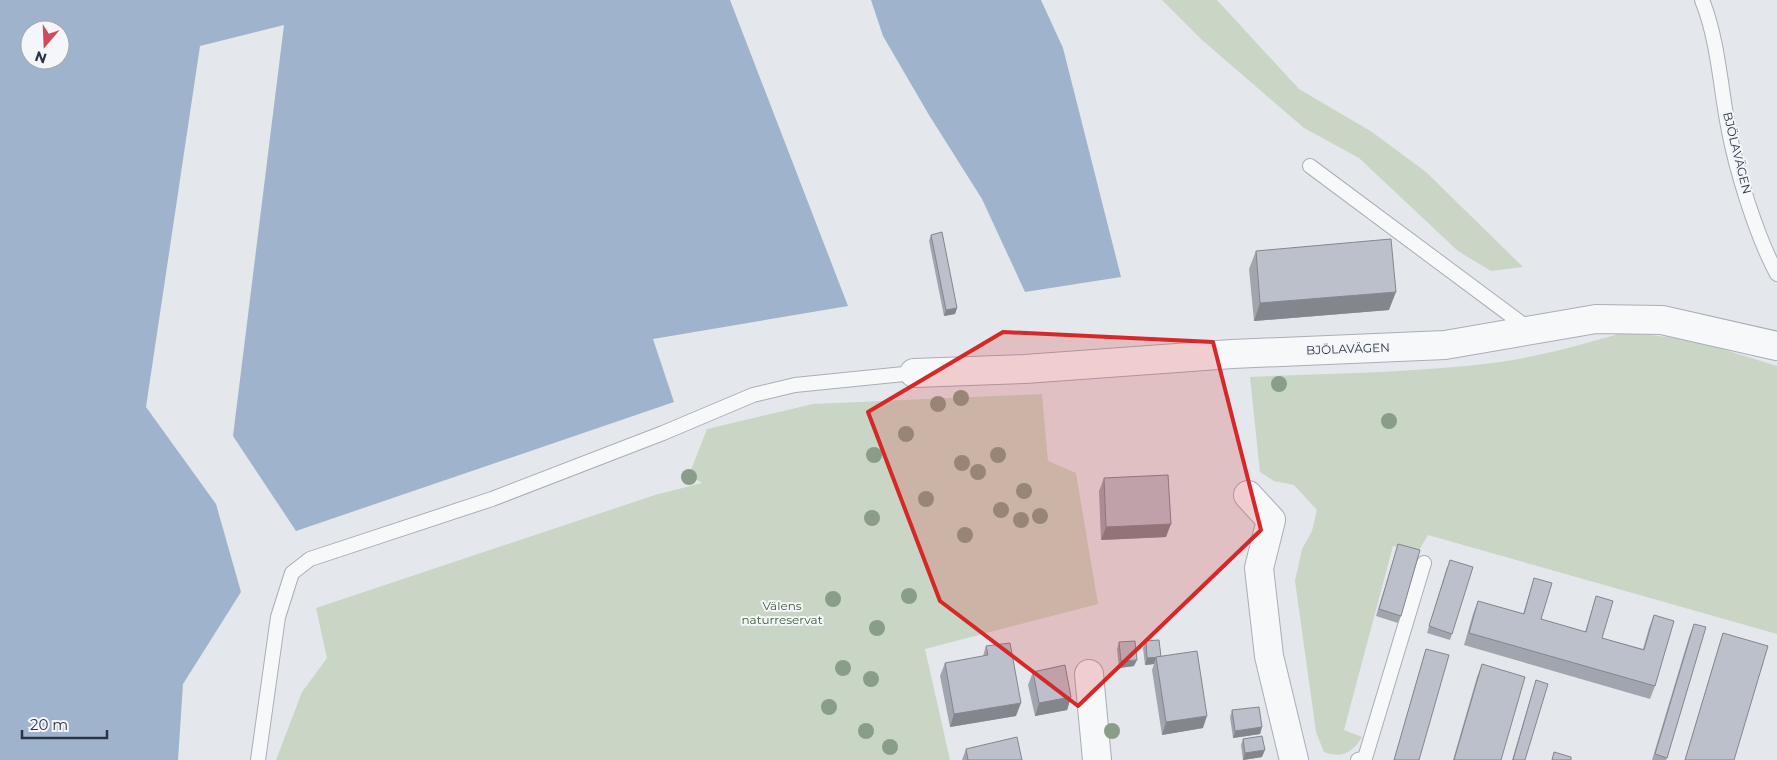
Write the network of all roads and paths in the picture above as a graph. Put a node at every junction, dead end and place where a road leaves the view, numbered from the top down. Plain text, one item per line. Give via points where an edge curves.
1 (1702, 0) edge
2 (1310, 166) dead end
3 (1777, 274) edge
4 (1531, 331) junction
5 (1777, 346) edge
6 (914, 373) joint
7 (1248, 495) dead end
8 (1424, 563) dead end
9 (1088, 674) dead end
10 (258, 760) edge
11 (1098, 760) edge
12 (1294, 760) edge
13 (1358, 760) edge

1 - 3 lane, BJÖLAVÄGEN via 1708,13 1728,128 1757,226
2 - 4 lane
4 - 5 street, BJÖLAVÄGEN via 1596,318 1662,320
4 - 6 street, BJÖLAVÄGEN via 1445,345
6 - 10 lane via 795,386 753,395 663,434 492,499 310,559 292,573 278,618
7 - 12 street via 1271,520 1259,568 1269,656
8 - 13 lane via 1366,758
9 - 11 street

